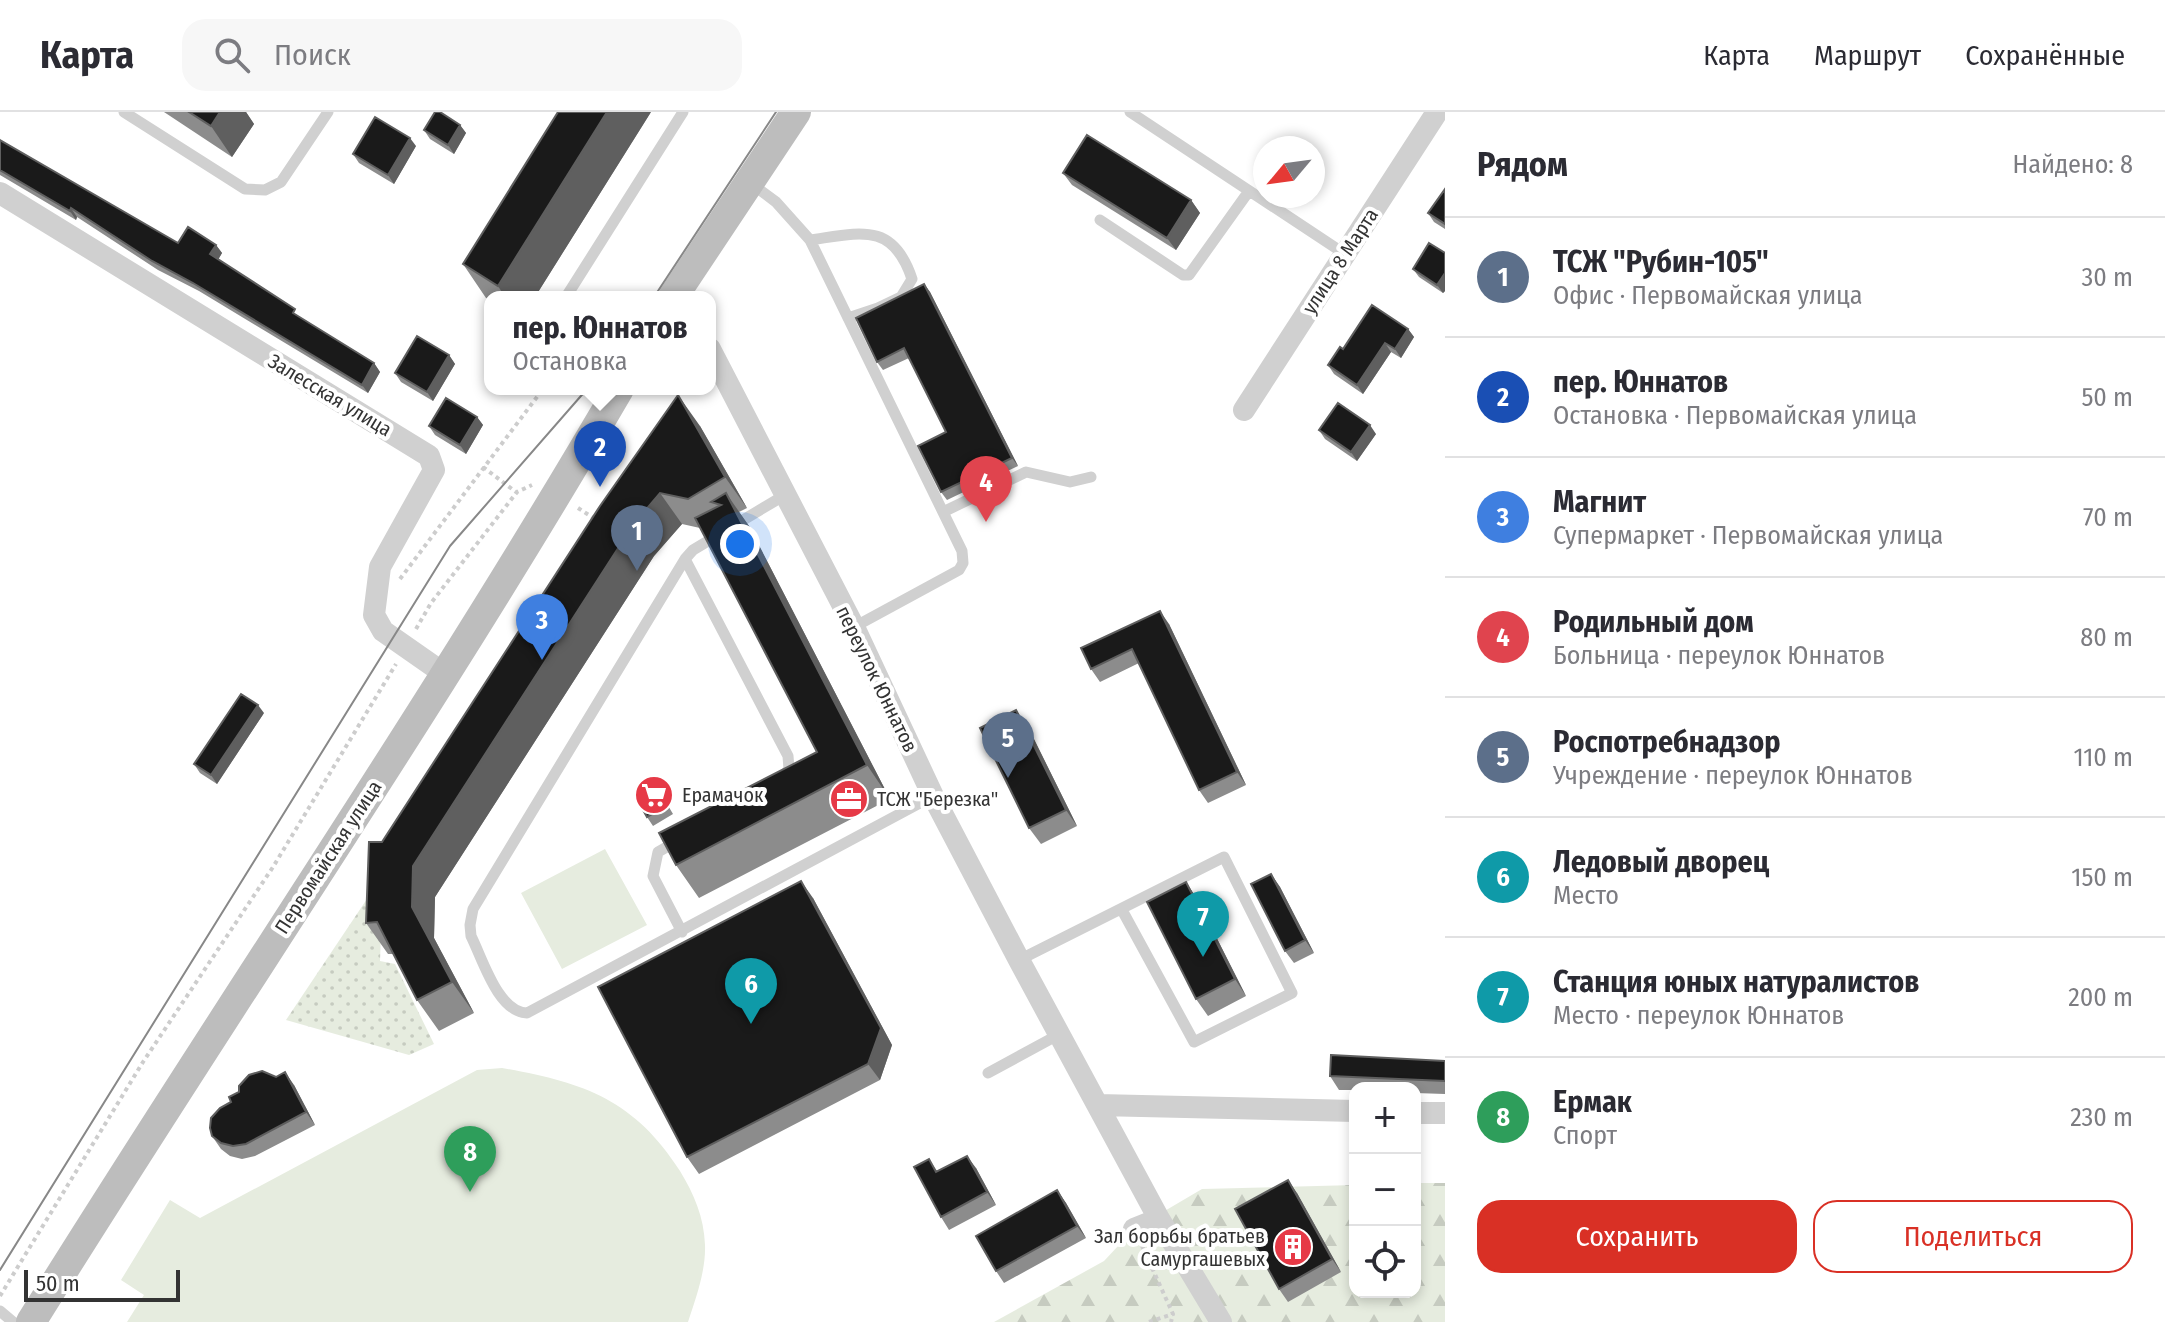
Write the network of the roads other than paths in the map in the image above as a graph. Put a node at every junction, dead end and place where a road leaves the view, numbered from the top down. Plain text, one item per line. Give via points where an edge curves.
1 (124, 112) edge
2 (328, 112) edge
3 (683, 112) edge
4 (796, 112) edge
5 (1130, 112) edge
6 (1437, 112) edge
7 (750, 183) junction
8 (1249, 191) junction
9 (0, 193) edge
10 (1100, 220) dead end
11 (810, 240) junction
12 (1345, 254) junction
13 (570, 291) edge
14 (677, 291) edge
15 (848, 318) junction
16 (716, 361) edge
17 (615, 395) edge
18 (1244, 410) dead end
19 (1091, 477) dead end
20 (785, 495) junction
21 (943, 512) junction
22 (685, 559) junction
23 (854, 627) junction
24 (446, 675) junction
25 (772, 784) edge
26 (933, 796) junction
27 (696, 829) edge
28 (1122, 910) junction
29 (682, 932) junction
30 (1019, 960) junction
31 (1058, 1035) junction
32 (988, 1073) dead end
33 (1098, 1105) junction
34 (1349, 1111) edge
35 (1421, 1113) edge
36 (1445, 1113) edge
37 (1159, 1219) junction
38 (1134, 1229) road end
39 (0, 1311) edge
40 (13, 1322) edge
41 (31, 1322) edge
42 (1221, 1322) edge

1 - 2 lane via 245,189 265,190 281,182
3 - 13 lane
4 - 7 main road
5 - 8 lane
6 - 12 street, улица 8 Марта
7 - 11 lane via 776,202
7 - 14 main road
8 - 10 lane via 1189,275
8 - 12 lane
9 - 24 street, Залесская улица via 429,456 434,470 380,567 374,615 383,631
11 - 15 lane
11 - 15 lane via 867,232 890,243 906,260 912,279 901,297
12 - 18 street, улица 8 Марта
15 - 21 lane
16 - 20 street, переулок Юннатов
17 - 24 main road, Первомайская улица
19 - 21 lane via 1070,482 1026,472
20 - 22 lane
20 - 23 street, переулок Юннатов
21 - 23 lane via 962,551 959,570
22 - 25 lane via 788,756 785,776
22 - 29 lane via 473,909 470,925 502,1001 527,1013
23 - 26 street, переулок Юннатов
24 - 41 main road, Первомайская улица
26 - 29 lane
26 - 30 street, переулок Юннатов
27 - 29 lane via 658,852 654,866 653,876
28 - 28 lane via 1224,857 1292,993 1194,1042
28 - 30 lane
30 - 31 street, переулок Юннатов
31 - 32 lane
31 - 33 street, переулок Юннатов
33 - 34 street
33 - 37 street, переулок Юннатов
35 - 36 street
37 - 38 street
37 - 42 street, переулок Юннатов
39 - 40 lane

